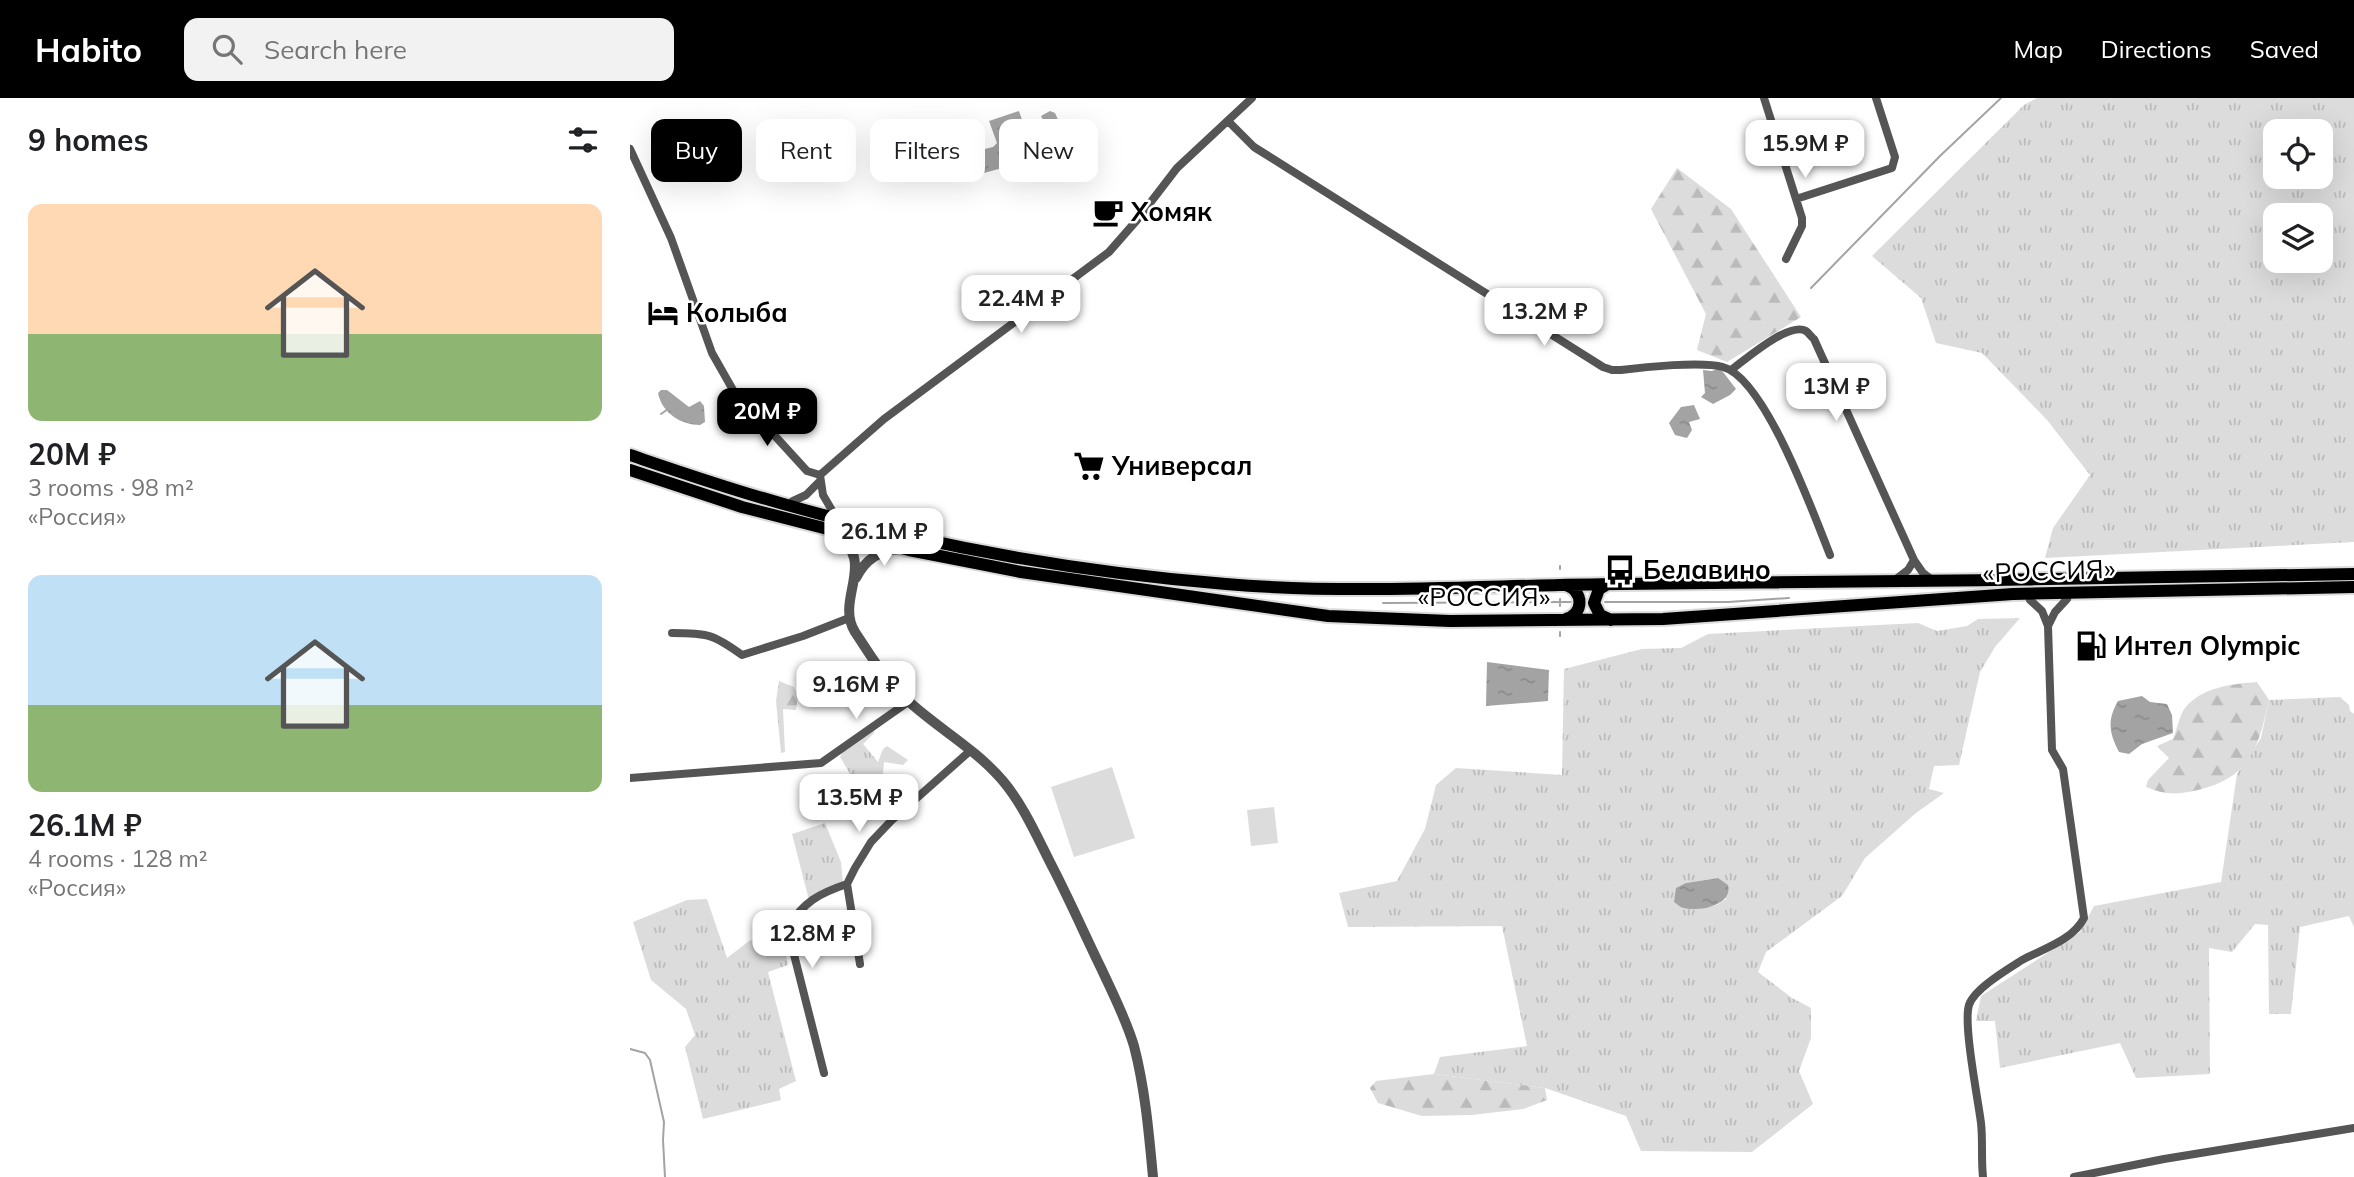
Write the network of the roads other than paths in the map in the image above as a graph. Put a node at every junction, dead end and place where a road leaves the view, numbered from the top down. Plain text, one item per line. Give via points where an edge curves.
1 (1252, 98) edge
2 (1764, 98) edge
3 (1876, 98) edge
4 (1228, 121) junction
5 (630, 149) edge
6 (1796, 199) junction
7 (1786, 259) dead end
8 (1731, 370) junction
9 (630, 455) edge
10 (630, 470) edge
11 (820, 478) junction
12 (719, 485) junction
13 (793, 501) junction
14 (833, 512) junction
15 (826, 529) junction
16 (909, 550) junction
17 (1830, 555) dead end
18 (1914, 560) junction
19 (1090, 568) junction
20 (2354, 574) edge
21 (856, 578) junction
22 (1938, 582) junction
23 (1888, 583) junction
24 (1566, 584) junction
25 (1608, 584) junction
26 (2354, 587) edge
27 (2098, 592) junction
28 (2067, 599) junction
29 (2031, 600) junction
30 (1883, 602) junction
31 (849, 618) junction
32 (1562, 620) junction
33 (1613, 620) junction
34 (2048, 626) junction
35 (672, 633) dead end
36 (908, 702) junction
37 (971, 750) junction
38 (630, 778) edge
39 (847, 884) junction
40 (860, 964) dead end
41 (824, 1073) dead end
42 (2354, 1128) edge
43 (1153, 1177) edge
44 (1983, 1177) edge
45 (2074, 1177) edge

1 - 4 street
2 - 6 street
3 - 6 street via 1895,157 1892,168
4 - 8 street via 1254,147 1603,367 1711,365
4 - 11 street via 1177,168 1109,253 895,410
5 - 11 street via 670,238 712,353 733,390 807,471
6 - 7 street via 1802,226
8 - 17 street via 1756,396 1776,428
8 - 18 street via 1776,337 1797,329 1814,339
9 - 12 highway, «РОССИЯ»
10 - 15 highway, «РОССИЯ»
11 - 13 street via 806,495
11 - 14 street
12 - 13 highway
12 - 19 highway, «РОССИЯ» via 946,544
13 - 14 highway
14 - 19 highway
15 - 16 highway, «РОССИЯ»
15 - 21 street via 850,549
16 - 21 street via 878,554
16 - 32 highway, «РОССИЯ» via 1021,572 1328,616
18 - 22 street via 1925,575
18 - 23 street via 1906,573
19 - 24 highway, «РОССИЯ» via 1228,584 1327,589
20 - 22 highway, «РОССИЯ»
21 - 31 street
22 - 23 highway, «РОССИЯ»
23 - 25 highway, «РОССИЯ»
24 - 25 highway, «РОССИЯ»
24 - 32 highway via 1577,592 1580,602 1575,615
25 - 33 highway via 1599,589 1594,603 1598,613
26 - 27 highway, «РОССИЯ»
27 - 28 highway
27 - 30 highway, «РОССИЯ»
28 - 29 highway
28 - 34 street
29 - 30 highway via 1901,607
29 - 34 street
30 - 33 highway, «РОССИЯ» via 1729,616
31 - 35 street via 742,655 704,633
31 - 36 street via 884,676
32 - 33 highway, «РОССИЯ»
34 - 44 street via 2052,750 2063,769 2084,918 2076,930 1982,988 1969,1005
36 - 37 street
36 - 38 street via 821,763
37 - 39 street via 871,842
37 - 43 street via 1018,803 1123,1014 1138,1062
39 - 40 street
39 - 41 street via 800,908 787,927
42 - 45 street

